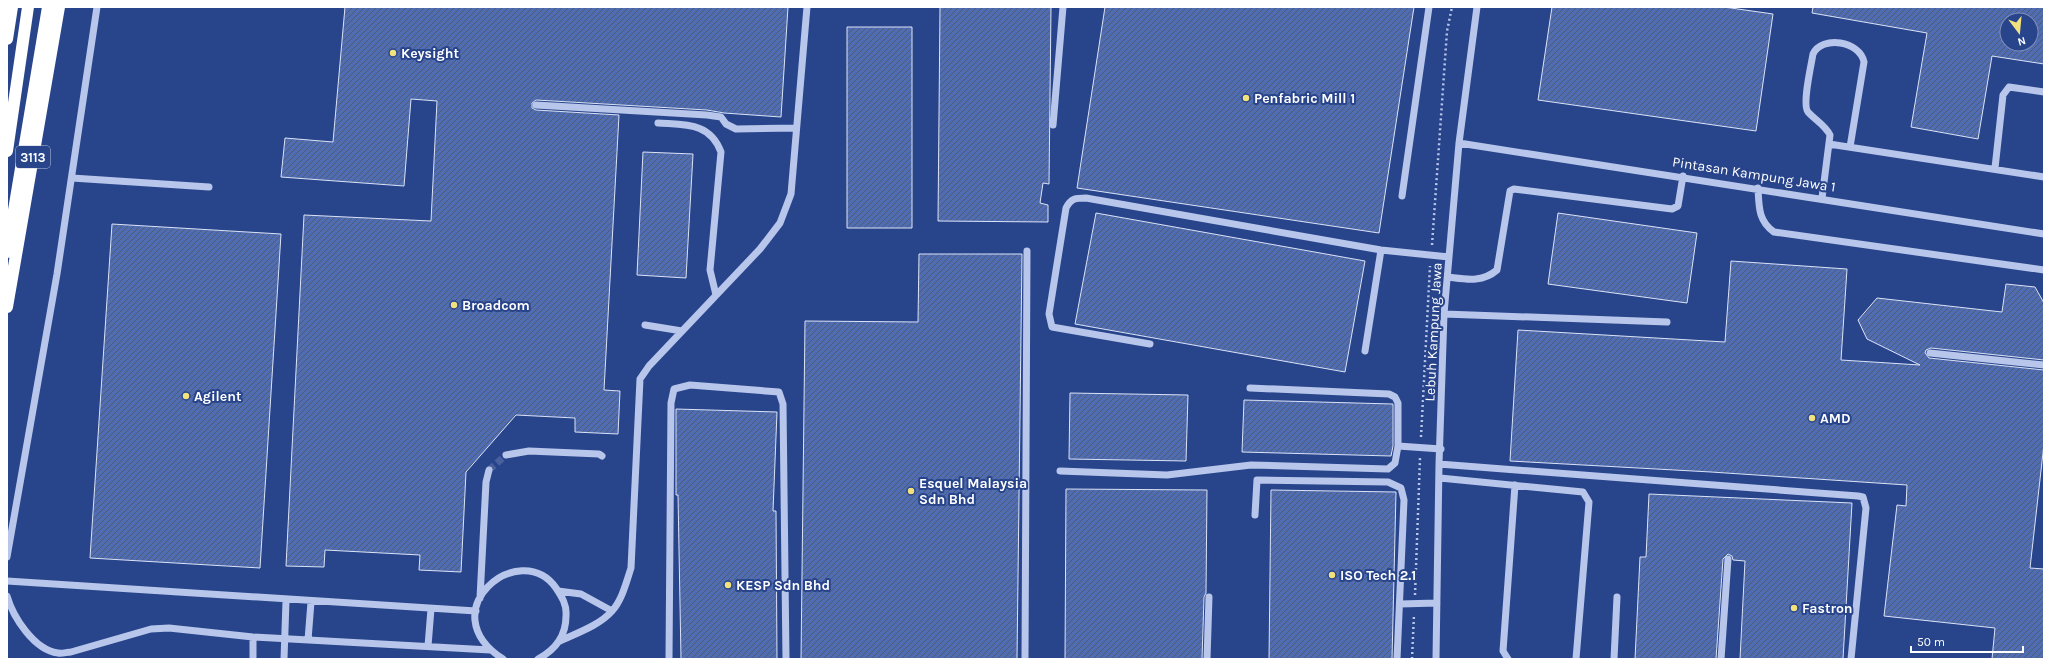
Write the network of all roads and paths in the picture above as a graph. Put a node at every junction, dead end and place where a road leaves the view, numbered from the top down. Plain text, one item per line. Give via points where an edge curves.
1 (12, 7) edge
2 (28, 7) edge
3 (48, 7) edge
4 (59, 7) edge
5 (97, 7) edge
6 (807, 7) edge
7 (1063, 7) edge
8 (1429, 7) edge
9 (1452, 7) edge
10 (1477, 7) edge
11 (7, 39) edge
12 (2044, 92) edge
13 (536, 105) dead end
14 (658, 123) dead end
15 (1053, 125) dead end
16 (796, 128) junction
17 (1459, 143) junction
18 (1829, 144) junction
19 (1850, 147) junction
20 (7, 152) edge
21 (1994, 168) junction
22 (1683, 176) junction
23 (2044, 177) edge
24 (72, 178) junction
25 (209, 187) dead end
26 (1758, 188) junction
27 (1402, 196) dead end
28 (1822, 198) junction
29 (2044, 234) edge
30 (1381, 250) junction
31 (7, 252) edge
32 (1027, 252) dead end
33 (1431, 256) junction
34 (1449, 257) junction
35 (2044, 270) edge
36 (1448, 278) junction
37 (716, 295) junction
38 (7, 306) edge
39 (1444, 314) junction
40 (1667, 322) dead end
41 (645, 325) dead end
42 (682, 331) junction
43 (1150, 344) dead end
44 (1365, 351) dead end
45 (1930, 353) dead end
46 (2044, 365) edge
47 (1250, 388) dead end
48 (1398, 446) junction
49 (1421, 448) junction
50 (1441, 449) junction
51 (506, 455) tunnel mouth
52 (602, 456) dead end
53 (1439, 464) junction
54 (489, 470) tunnel mouth
55 (1060, 471) dead end
56 (1440, 478) junction
57 (1515, 485) junction
58 (1255, 515) dead end
59 (7, 557) edge
60 (1728, 559) dead end
61 (7, 581) edge
62 (558, 591) junction
63 (7, 596) edge
64 (1209, 597) dead end
65 (1617, 597) dead end
66 (480, 598) junction
67 (286, 601) junction
68 (311, 602) junction
69 (1437, 603) junction
70 (1400, 604) junction
71 (1414, 604) junction
72 (431, 609) junction
73 (612, 611) junction
74 (476, 612) junction
75 (253, 637) junction
76 (285, 639) junction
77 (308, 640) junction
78 (560, 641) junction
79 (1436, 644) junction
80 (428, 646) junction
81 (490, 650) junction
82 (252, 659) edge
83 (284, 659) edge
84 (503, 659) edge
85 (538, 659) edge
86 (669, 659) edge
87 (786, 659) edge
88 (1025, 659) edge
89 (1207, 659) edge
90 (1397, 659) edge
91 (1412, 659) edge
92 (1431, 659) edge
93 (1436, 659) edge
94 (1442, 659) edge
95 (1508, 659) edge
96 (1576, 659) edge
97 (1614, 659) edge
98 (1720, 659) edge
99 (1851, 659) edge

1 - 11 highway
2 - 20 highway, 3113
3 - 31 highway, 3113
4 - 38 highway, 3113
5 - 24 street
6 - 16 street
7 - 15 street
8 - 27 street
9 - 33 path via 1447,31
10 - 17 street, Lebuh Kampung Jawa
12 - 21 street via 2009,87 2005,90
13 - 16 street via 707,115 722,117 726,124 736,129
14 - 37 street via 694,125 711,134 718,142 721,152 710,270
16 - 37 street via 791,194 780,222 760,249
17 - 22 street, Pintasan Kampung Jawa 1
17 - 34 street, Lebuh Kampung Jawa
18 - 19 street
18 - 19 street via 1830,134 1827,129 1809,113 1805,105 1812,54 1828,43 1852,46 1863,55
18 - 28 street
19 - 21 street
21 - 23 street
22 - 26 street, Pintasan Kampung Jawa 1
22 - 36 street via 1678,206 1672,209 1514,189 1510,191 1497,270 1490,276 1477,280
24 - 25 street
24 - 59 street
26 - 28 street, Pintasan Kampung Jawa 1
26 - 35 street via 1762,221 1774,232
28 - 29 street, Pintasan Kampung Jawa 1
30 - 33 street
30 - 43 street via 1086,198 1070,201 1066,208 1049,314 1052,327
30 - 44 street
32 - 88 street
33 - 34 street
33 - 49 path
34 - 36 street, Lebuh Kampung Jawa
36 - 39 street, Lebuh Kampung Jawa
37 - 42 street
39 - 40 street
39 - 50 street, Lebuh Kampung Jawa
41 - 42 street
42 - 73 street via 640,379 630,568 622,594
45 - 46 street
47 - 48 street via 1388,394 1395,397 1398,403
48 - 49 street
48 - 55 street via 1395,464 1388,470 1251,465 1167,475
49 - 50 street
49 - 71 path
50 - 53 street, Lebuh Kampung Jawa
51 - 52 street via 528,451
53 - 56 street, Lebuh Kampung Jawa
53 - 99 street via 1863,498 1866,508
54 - 66 street via 486,482
56 - 57 street
56 - 69 street, Lebuh Kampung Jawa
57 - 95 street via 1503,652
57 - 96 street via 1584,492 1589,502
58 - 70 street via 1257,480 1388,482 1401,488 1404,500
60 - 98 street
61 - 67 street
62 - 66 street via 545,578 523,571 497,578 487,586
62 - 73 street via 580,594
62 - 78 street via 567,609 566,626
63 - 75 street via 10,608 28,635 57,653 71,652 151,629 169,628
64 - 89 street
65 - 97 street
66 - 74 street
67 - 68 street
67 - 76 street
68 - 72 street
68 - 77 street
69 - 71 street
69 - 79 street, Lebuh Kampung Jawa
70 - 71 street
70 - 90 street
71 - 91 path
72 - 74 street
72 - 80 street
73 - 78 street via 599,621
74 - 81 street via 476,626 481,639
75 - 76 street
75 - 82 street
76 - 77 street
76 - 83 street
77 - 80 street
78 - 85 street via 550,652
79 - 92 street
79 - 93 street, Lebuh Kampung Jawa
79 - 94 street
80 - 81 street
81 - 84 street
86 - 87 street via 671,403 674,389 690,385 779,392 783,404

